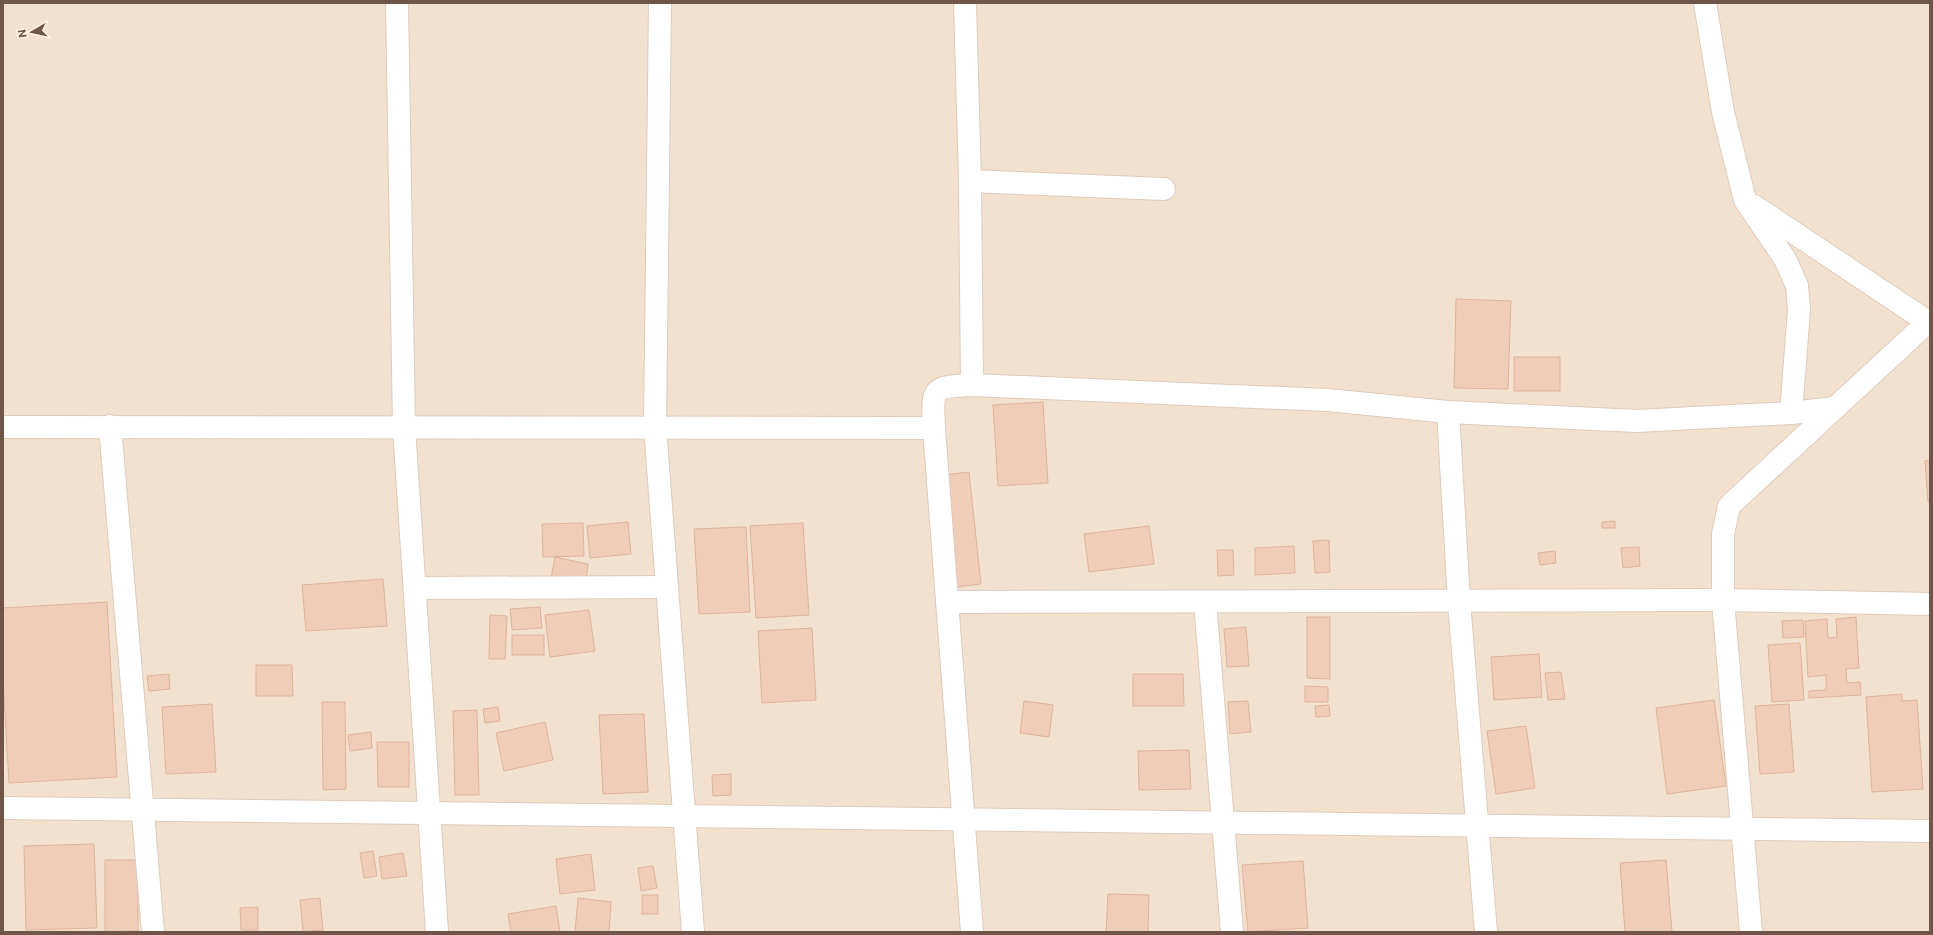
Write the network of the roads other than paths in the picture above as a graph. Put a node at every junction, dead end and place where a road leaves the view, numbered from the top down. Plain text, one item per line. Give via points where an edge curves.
1 (397, 3) edge
2 (660, 3) edge
3 (965, 3) edge
4 (1705, 3) edge
5 (970, 181) junction
6 (1164, 189) dead end
7 (1745, 200) junction
8 (1929, 321) edge
9 (972, 384) junction
10 (1835, 408) junction
11 (1448, 412) junction
12 (1791, 413) junction
13 (3, 426) edge
14 (110, 426) junction
15 (404, 427) junction
16 (655, 427) junction
17 (934, 428) junction
18 (667, 587) junction
19 (415, 588) junction
20 (1723, 600) junction
21 (946, 602) junction
22 (1205, 602) junction
23 (1460, 602) junction
24 (1930, 604) edge
25 (3, 808) edge
26 (142, 810) junction
27 (430, 814) junction
28 (684, 816) junction
29 (964, 820) junction
30 (1224, 823) junction
31 (1477, 826) junction
32 (1742, 829) junction
33 (1930, 831) edge
34 (153, 932) edge
35 (437, 932) edge
36 (693, 932) edge
37 (972, 932) edge
38 (1232, 932) edge
39 (1486, 932) edge
40 (1751, 932) edge

1 - 15 street
2 - 16 street
3 - 5 street
4 - 7 street via 1722,112
5 - 6 street
5 - 9 street
7 - 8 street
7 - 12 street via 1785,259 1797,286 1799,310
8 - 10 street
9 - 11 street via 1328,400
9 - 17 street via 947,386 938,391 933,400
10 - 12 street
10 - 20 street via 1730,506 1723,534
11 - 12 street via 1638,421
11 - 23 street
13 - 14 street
14 - 15 street
14 - 26 street
15 - 16 street
15 - 19 street
16 - 17 street
16 - 18 street
17 - 21 street
18 - 19 street
18 - 28 street
19 - 27 street
20 - 23 street
20 - 24 street
20 - 32 street
21 - 22 street
21 - 29 street
22 - 23 street
22 - 30 street
23 - 31 street
25 - 26 street
26 - 27 street
26 - 34 street
27 - 28 street
27 - 35 street
28 - 29 street
28 - 36 street
29 - 30 street
29 - 37 street
30 - 31 street
30 - 38 street
31 - 32 street
31 - 39 street
32 - 33 street
32 - 40 street

